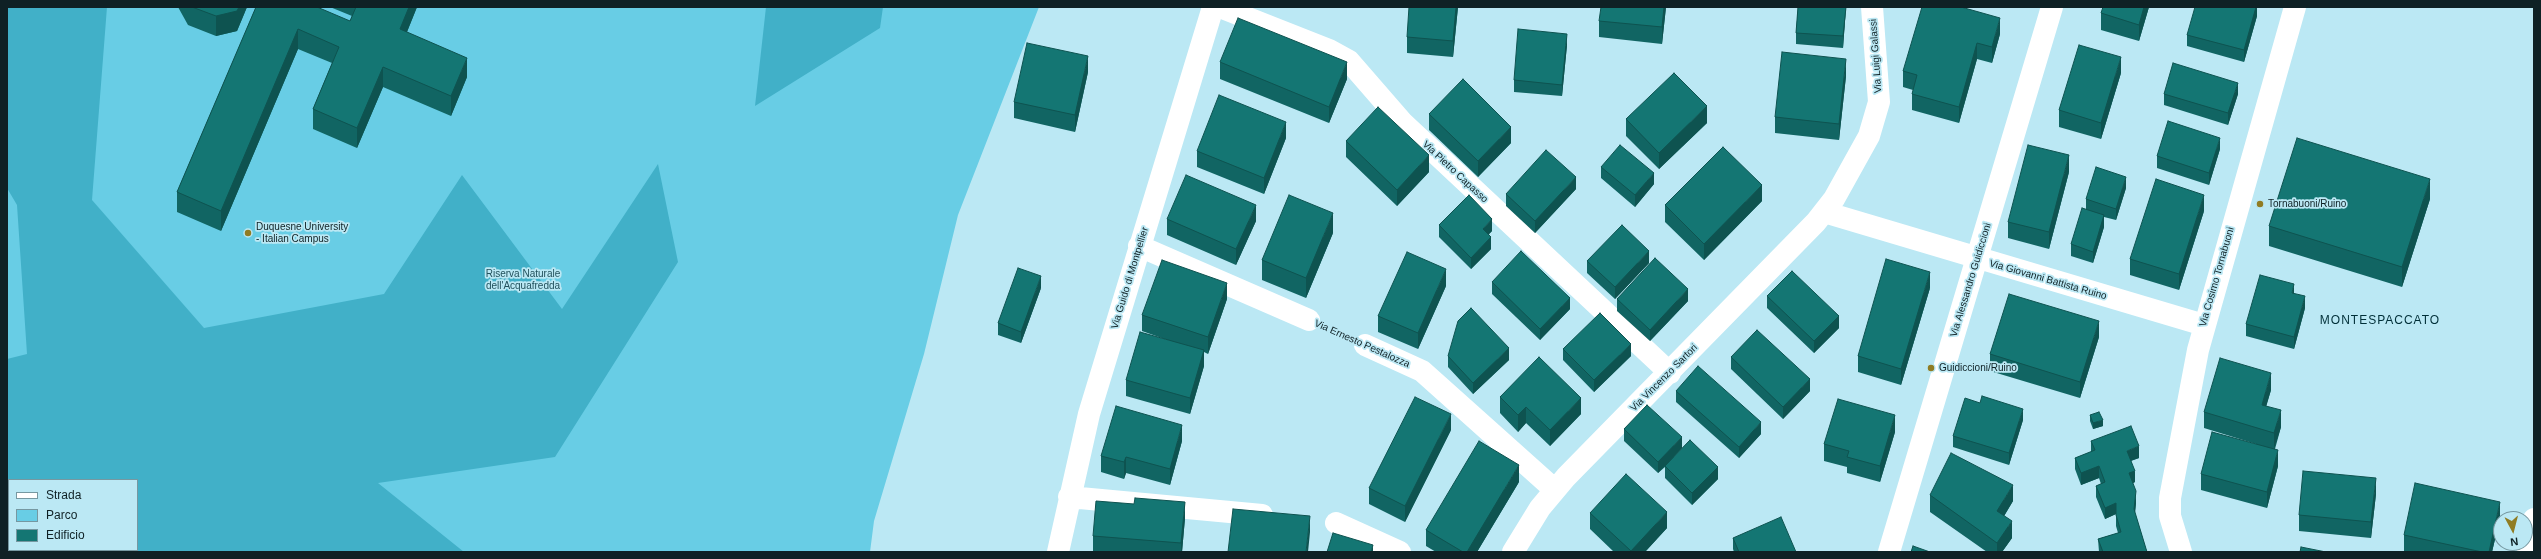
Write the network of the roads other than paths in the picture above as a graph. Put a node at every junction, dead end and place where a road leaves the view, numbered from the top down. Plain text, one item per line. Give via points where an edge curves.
1 (1213, 7) edge
2 (1220, 7) edge
3 (1872, 7) edge
4 (2052, 7) edge
5 (2295, 7) edge
6 (1824, 212) junction
7 (1139, 246) junction
8 (1977, 259) junction
9 (1309, 320) road end
10 (2204, 325) junction
11 (1365, 345) road end
12 (1670, 373) junction
13 (1555, 490) junction
14 (1069, 497) junction
15 (1282, 517) edge
16 (2534, 519) edge
17 (1336, 523) dead end
18 (1058, 552) edge
19 (1400, 552) edge
20 (1513, 552) edge
21 (1889, 552) edge
22 (2181, 552) edge
23 (2528, 552) edge

1 - 7 street, Via Guido di Montpellier
2 - 12 street, Via Pietro Capasso via 1328,50 1354,65 1397,117
3 - 6 street, Via Luigi Galassi via 1878,74 1876,115 1865,145
4 - 8 street, Via Alessandro Guidiccioni
5 - 10 street, Via Cosimo Tornabuoni
6 - 8 street, Via Giovanni Battista Ruino
6 - 12 street, Via Vincenzo Sartori
7 - 9 street, Via Ernesto Pestalozza
7 - 14 street, Via Guido di Montpellier via 1089,414
8 - 10 street, Via Giovanni Battista Ruino
8 - 21 street, Via Alessandro Guidiccioni
10 - 22 street, Via Cosimo Tornabuoni via 2170,498 2170,516
11 - 13 street, Via Ernesto Pestalozza via 1422,371
12 - 13 street, Via Vincenzo Sartori
13 - 20 street, Via Vincenzo Sartori
14 - 15 street
14 - 18 street, Via Guido di Montpellier
16 - 23 street
17 - 19 street

